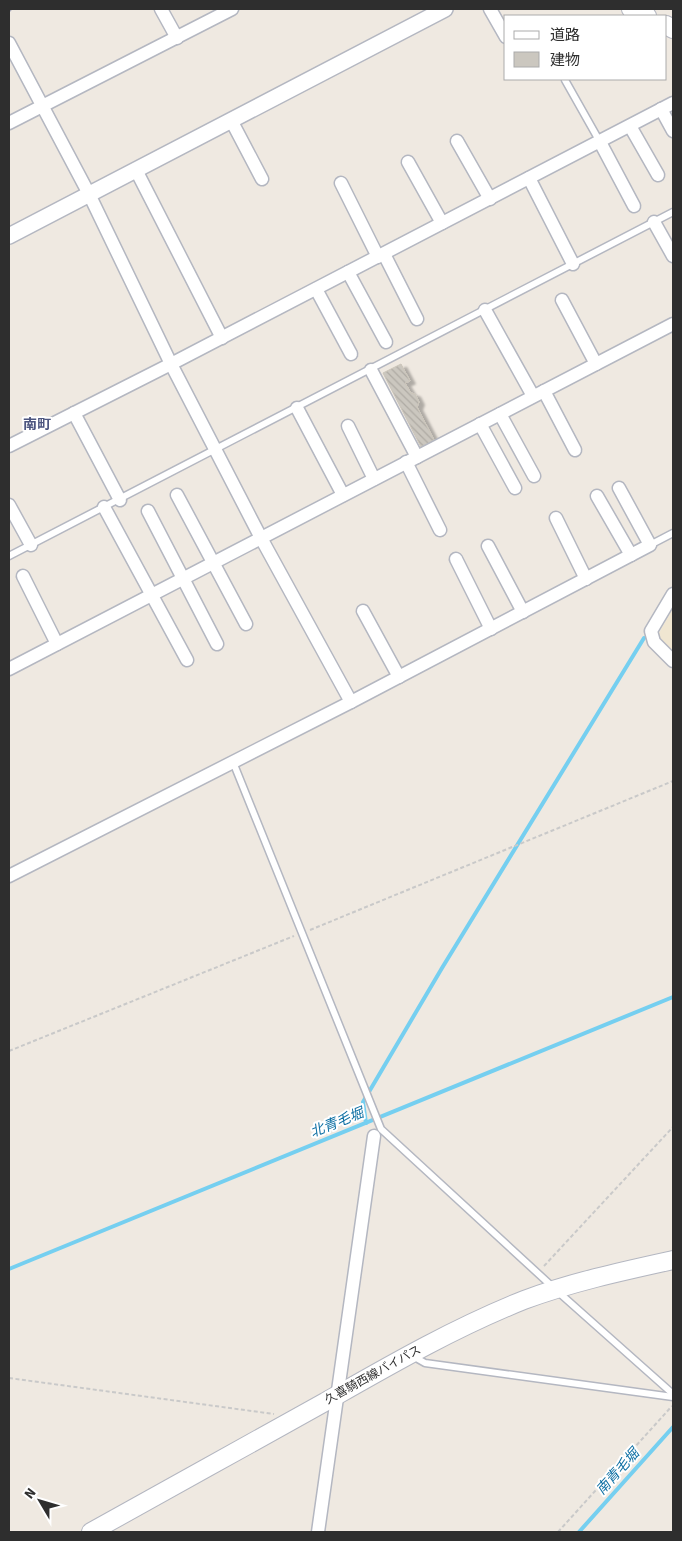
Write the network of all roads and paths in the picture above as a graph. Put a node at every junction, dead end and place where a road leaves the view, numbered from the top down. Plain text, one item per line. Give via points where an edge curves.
1 (161, 9) edge
2 (232, 9) edge
3 (445, 9) edge
4 (490, 9) edge
5 (631, 9) edge
6 (645, 15) edge
7 (504, 34) edge
8 (176, 38) junction
9 (9, 43) edge
10 (565, 80) edge
11 (673, 103) edge
12 (42, 107) junction
13 (662, 109) junction
14 (231, 120) junction
15 (9, 123) edge
16 (630, 126) junction
17 (673, 130) edge
18 (457, 141) dead end
19 (600, 142) junction
20 (408, 162) dead end
21 (136, 170) junction
22 (658, 175) dead end
23 (529, 178) junction
24 (262, 179) dead end
25 (341, 183) dead end
26 (89, 194) junction
27 (490, 199) junction
28 (634, 206) dead end
29 (673, 212) edge
30 (654, 222) junction
31 (442, 223) junction
32 (9, 236) edge
33 (381, 255) junction
34 (673, 256) edge
35 (574, 264) junction
36 (348, 272) junction
37 (316, 289) junction
38 (562, 300) dead end
39 (485, 310) junction
40 (417, 319) dead end
41 (673, 324) edge
42 (222, 338) junction
43 (386, 342) dead end
44 (351, 354) dead end
45 (171, 364) junction
46 (596, 364) junction
47 (371, 370) junction
48 (539, 394) junction
49 (297, 408) junction
50 (74, 413) junction
51 (500, 414) junction
52 (480, 424) junction
53 (348, 426) dead end
54 (9, 446) edge
55 (216, 450) junction
56 (575, 450) dead end
57 (412, 460) junction
58 (534, 476) dead end
59 (374, 479) junction
60 (515, 488) dead end
61 (619, 488) dead end
62 (177, 495) dead end
63 (343, 495) junction
64 (597, 496) dead end
65 (120, 500) junction
66 (9, 505) edge
67 (104, 507) junction
68 (148, 511) dead end
69 (556, 518) dead end
70 (440, 530) dead end
71 (673, 533) edge
72 (261, 538) junction
73 (31, 545) junction
74 (650, 545) junction
75 (488, 546) dead end
76 (631, 555) junction
77 (9, 556) edge
78 (456, 559) dead end
79 (214, 562) junction
80 (23, 576) dead end
81 (182, 579) junction
82 (586, 579) junction
83 (673, 594) edge
84 (151, 595) junction
85 (363, 611) dead end
86 (523, 612) junction
87 (246, 624) dead end
88 (491, 629) junction
89 (57, 644) junction
90 (216, 644) dead end
91 (187, 660) dead end
92 (673, 660) edge
93 (9, 669) edge
94 (399, 677) junction
95 (350, 702) junction
96 (233, 762) junction
97 (673, 781) edge
98 (9, 876) edge
99 (302, 933) junction
100 (9, 1051) edge
101 (673, 1127) edge
102 (378, 1130) junction
103 (673, 1260) edge
104 (537, 1273) junction
105 (556, 1290) junction
106 (415, 1352) junction
107 (9, 1378) edge
108 (336, 1395) junction
109 (673, 1395) edge
110 (673, 1404) edge
111 (280, 1427) junction
112 (91, 1532) edge
113 (318, 1532) edge
114 (558, 1532) edge

1 - 8 street
2 - 8 street
3 - 14 street
4 - 7 street
5 - 6 main road
8 - 12 street
9 - 12 street
10 - 19 lane
11 - 13 street
12 - 15 street
12 - 26 street
13 - 16 street
13 - 17 street
14 - 21 street
14 - 24 street
16 - 19 street
16 - 22 street
18 - 27 street
19 - 23 street
19 - 28 street
20 - 31 street
21 - 26 street
21 - 42 street
23 - 27 street
23 - 35 street
25 - 33 street
26 - 32 street
26 - 45 street
27 - 31 street
29 - 30 lane
30 - 34 street
30 - 35 lane
31 - 33 street
33 - 36 street
33 - 40 street
35 - 39 lane
36 - 37 street
36 - 43 street
37 - 42 street
37 - 44 street
38 - 46 street
39 - 47 lane
39 - 48 street
41 - 46 street
42 - 45 street
45 - 50 street
45 - 55 street
46 - 48 street
47 - 49 lane
47 - 57 street
48 - 51 street
48 - 56 street
49 - 55 lane
49 - 63 street
50 - 54 street
50 - 65 street
51 - 52 street
51 - 58 street
52 - 57 street
52 - 60 street
53 - 59 street
55 - 65 lane
55 - 72 street
57 - 59 street
57 - 70 street
59 - 63 street
61 - 74 street
62 - 79 street
63 - 72 street
64 - 76 street
65 - 67 lane
66 - 73 street
67 - 73 lane
67 - 84 street
68 - 81 street
69 - 82 street
71 - 74 lane
72 - 79 street
72 - 95 street
73 - 77 lane
74 - 76 street
75 - 86 street
76 - 82 street
78 - 88 street
79 - 81 street
79 - 87 street
80 - 89 street
81 - 84 street
81 - 90 street
82 - 86 street
83 - 92 street via 651,631 654,642
84 - 89 street
84 - 91 street
85 - 94 street
86 - 88 street
88 - 94 street
89 - 93 street
94 - 95 street
95 - 96 street
96 - 98 street
96 - 99 lane
97 - 99 path
99 - 100 path
99 - 102 lane via 374,1111
101 - 104 path
102 - 104 lane
102 - 108 street
103 - 105 main road, 久喜騎西線バイパス
104 - 105 lane
105 - 106 main road, 久喜騎西線バイパス via 484,1317
105 - 109 lane
106 - 108 main road, 久喜騎西線バイパス
106 - 109 lane via 425,1363
107 - 111 path via 274,1414
108 - 111 main road, 久喜騎西線バイパス
108 - 113 street
110 - 114 path
111 - 112 main road, 久喜騎西線バイパス

